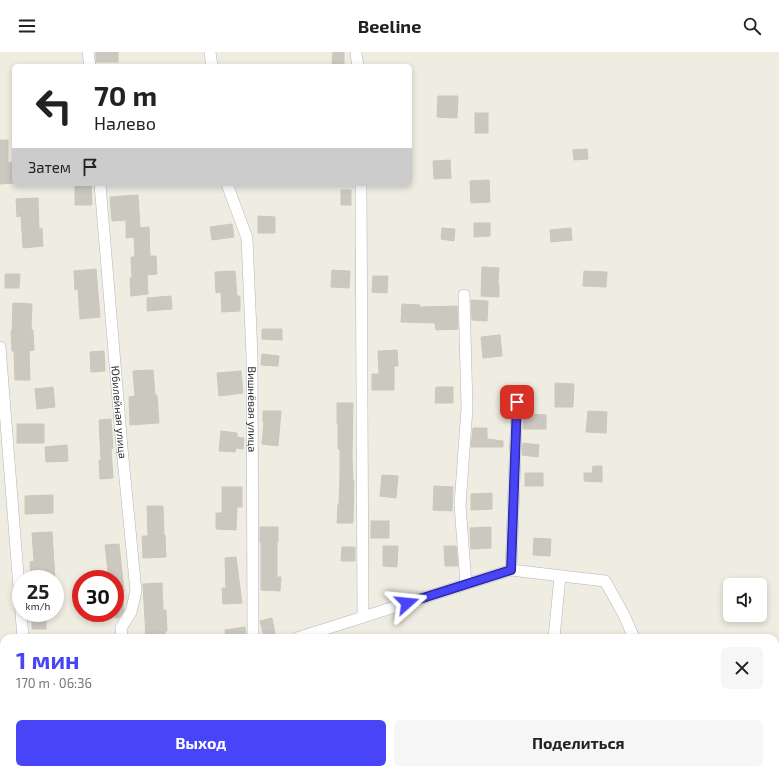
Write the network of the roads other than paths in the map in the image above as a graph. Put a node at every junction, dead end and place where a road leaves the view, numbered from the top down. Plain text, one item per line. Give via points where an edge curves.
1 (88, 52) edge
2 (210, 52) edge
3 (356, 54) dead end
4 (90, 64) edge
5 (212, 64) edge
6 (358, 64) edge
7 (100, 186) edge
8 (228, 186) edge
9 (361, 186) edge
10 (464, 295) dead end
11 (0, 347) edge
12 (517, 402) dead end
13 (511, 570) junction
14 (560, 576) junction
15 (466, 584) junction
16 (364, 617) junction
17 (23, 634) edge
18 (122, 634) edge
19 (253, 634) edge
20 (310, 634) edge
21 (554, 634) edge
22 (632, 634) edge

1 - 4 street
2 - 5 street
3 - 6 street
7 - 18 street, Юбилейная улица via 136,591 131,612 121,628
8 - 19 street, Вишнёвая улица via 247,238 252,356
9 - 16 street
10 - 15 street via 467,408 460,505
11 - 17 street
12 - 13 street
13 - 14 street
13 - 15 street
14 - 21 street
14 - 22 street via 605,581
15 - 16 street
16 - 20 street

